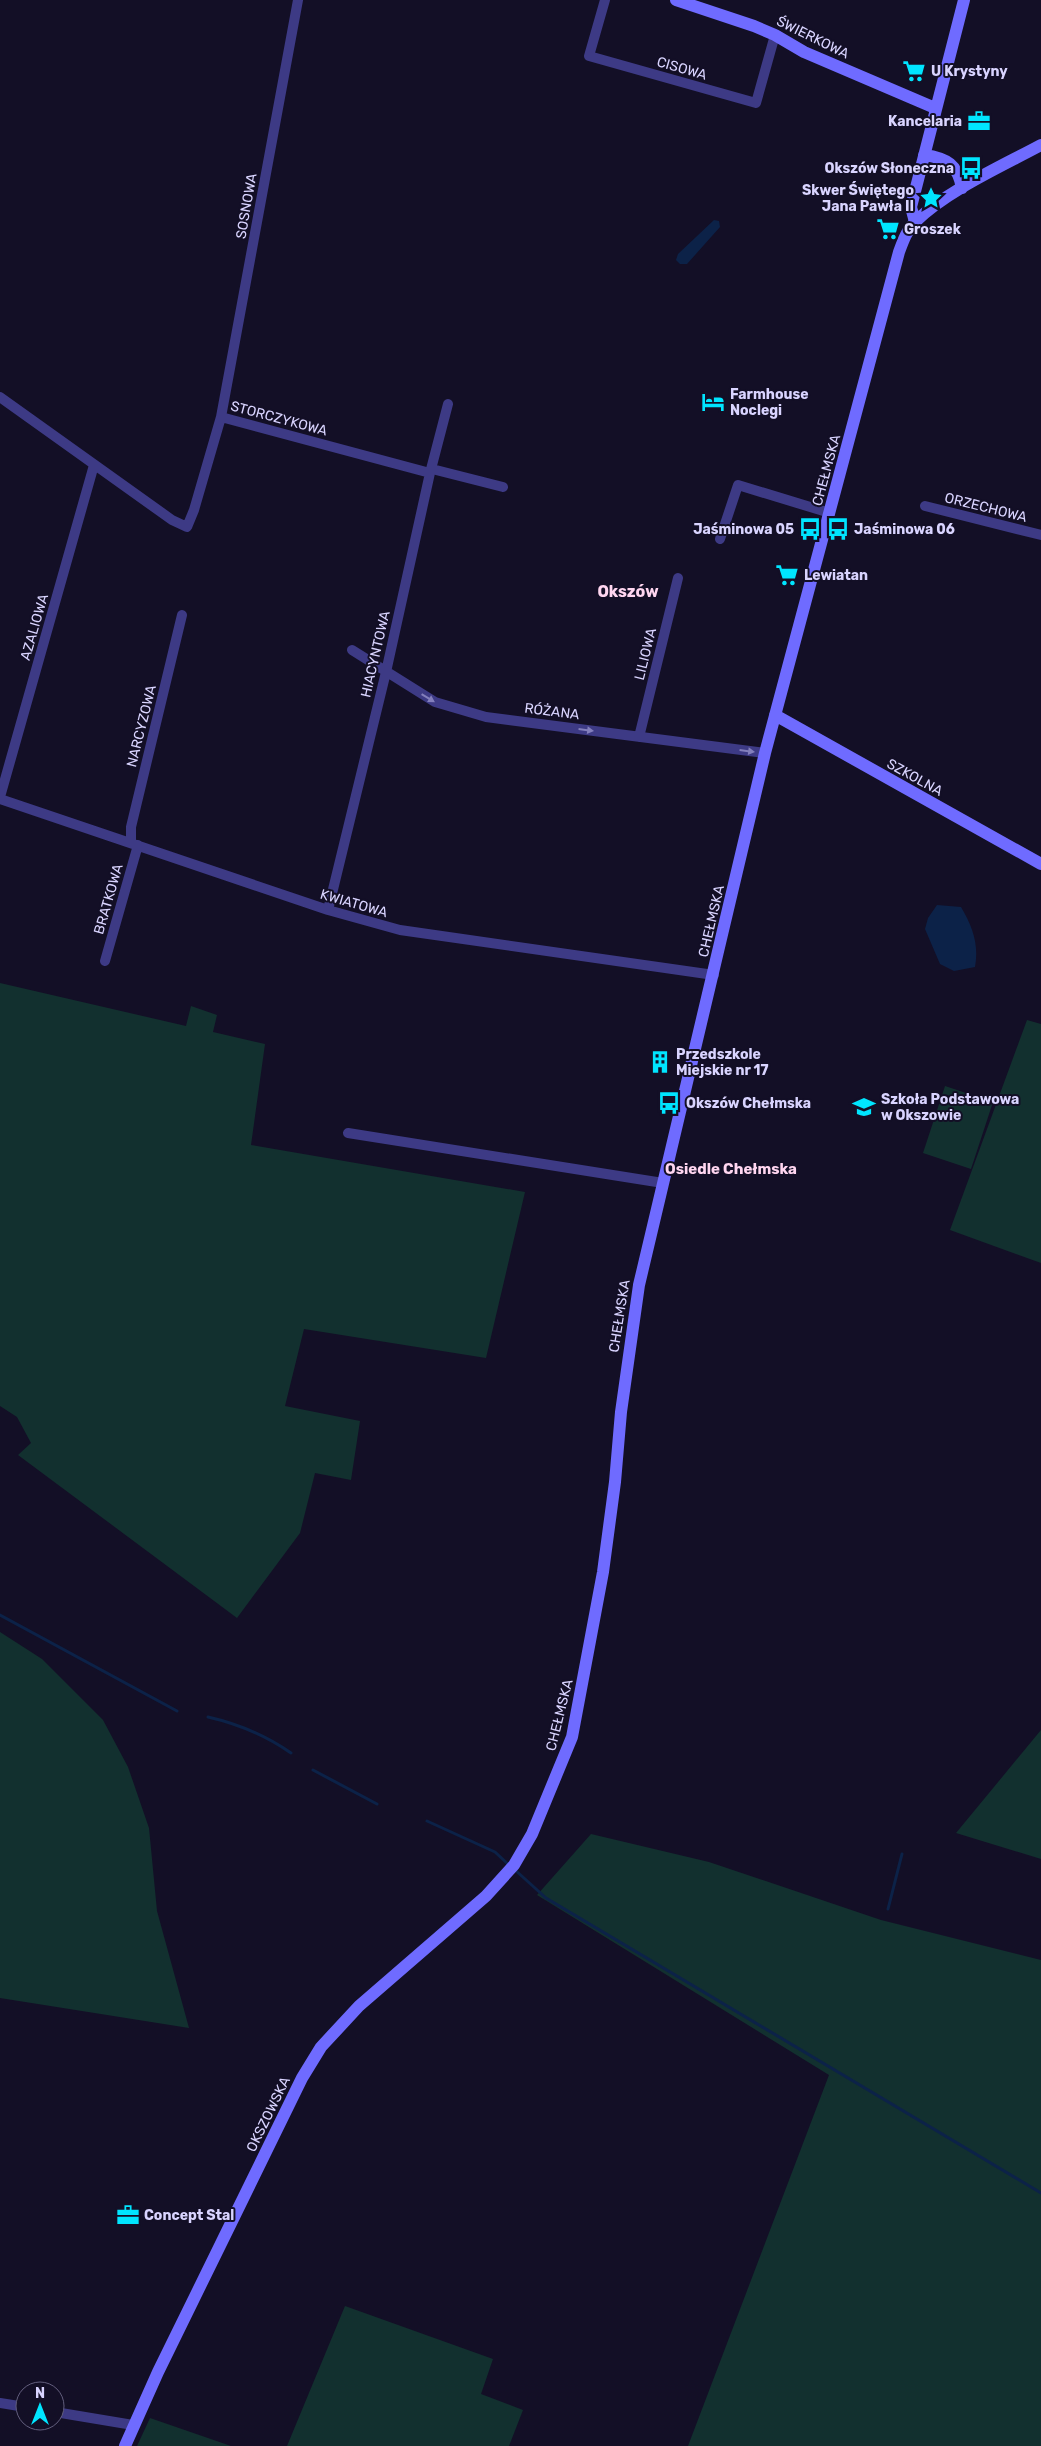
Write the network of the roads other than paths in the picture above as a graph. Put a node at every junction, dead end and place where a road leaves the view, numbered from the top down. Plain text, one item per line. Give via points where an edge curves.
1 (298, 0) edge
2 (605, 0) edge
3 (676, 0) edge
4 (964, 0) edge
5 (775, 35) junction
6 (935, 108) junction
7 (1041, 146) edge
8 (924, 155) junction
9 (962, 188) junction
10 (915, 222) junction
11 (0, 397) edge
12 (448, 404) dead end
13 (221, 417) junction
14 (94, 465) junction
15 (431, 471) junction
16 (503, 487) dead end
17 (925, 506) dead end
18 (830, 513) junction
19 (1041, 535) edge
20 (720, 539) dead end
21 (678, 578) dead end
22 (182, 615) dead end
23 (352, 650) dead end
24 (386, 672) junction
25 (775, 715) junction
26 (639, 737) junction
27 (765, 753) junction
28 (0, 798) edge
29 (134, 844) junction
30 (1041, 864) edge
31 (328, 910) junction
32 (105, 961) dead end
33 (714, 975) junction
34 (348, 1133) dead end
35 (663, 1183) junction
36 (520, 1855) joint
37 (0, 2403) edge
38 (15, 2405) edge
39 (65, 2414) edge
40 (133, 2425) junction
41 (125, 2446) edge

1 - 13 street, SOSNOWA
2 - 5 street, CISOWA via 589,56 756,102
3 - 5 main road, ŚWIERKOWA
4 - 6 main road
5 - 6 main road, ŚWIERKOWA via 804,52
6 - 8 main road
7 - 9 main road
8 - 9 main road via 950,164 960,175
8 - 10 main road via 911,207
9 - 10 main road
10 - 18 main road, CHEŁMSKA via 905,235 899,252
11 - 14 street, STORCZYKOWA
12 - 15 street, HIACYNTOWA
13 - 14 street, STORCZYKOWA via 187,527
13 - 15 street, STORCZYKOWA
14 - 28 street, AZALIOWA
15 - 16 street, STORCZYKOWA
15 - 24 street, HIACYNTOWA
17 - 19 street, ORZECHOWA
18 - 20 street via 738,485
18 - 25 main road, CHEŁMSKA
21 - 26 street, LILIOWA
22 - 29 street, NARCYZOWA via 131,827
23 - 24 street, RÓŻANA
24 -> 26 street, RÓŻANA via 435,702 458,710 486,717
24 - 31 street, HIACYNTOWA
25 - 27 main road, CHEŁMSKA
25 - 30 main road, SZKOLNA
26 -> 27 street, RÓŻANA
27 - 33 main road, CHEŁMSKA
28 - 29 street, KWIATOWA
29 - 31 street, KWIATOWA
29 - 32 street, BRATKOWA
31 - 33 street, KWIATOWA via 400,930
33 - 35 main road, CHEŁMSKA
34 - 35 street
35 - 36 main road, CHEŁMSKA via 636,1299 603,1572 580,1702 567,1752 541,1817
36 - 40 main road, OKSZOWSKA via 486,1896 347,2018 321,2047 295,2093
37 - 38 street
39 - 40 street
40 - 41 main road, OKSZOWSKA

